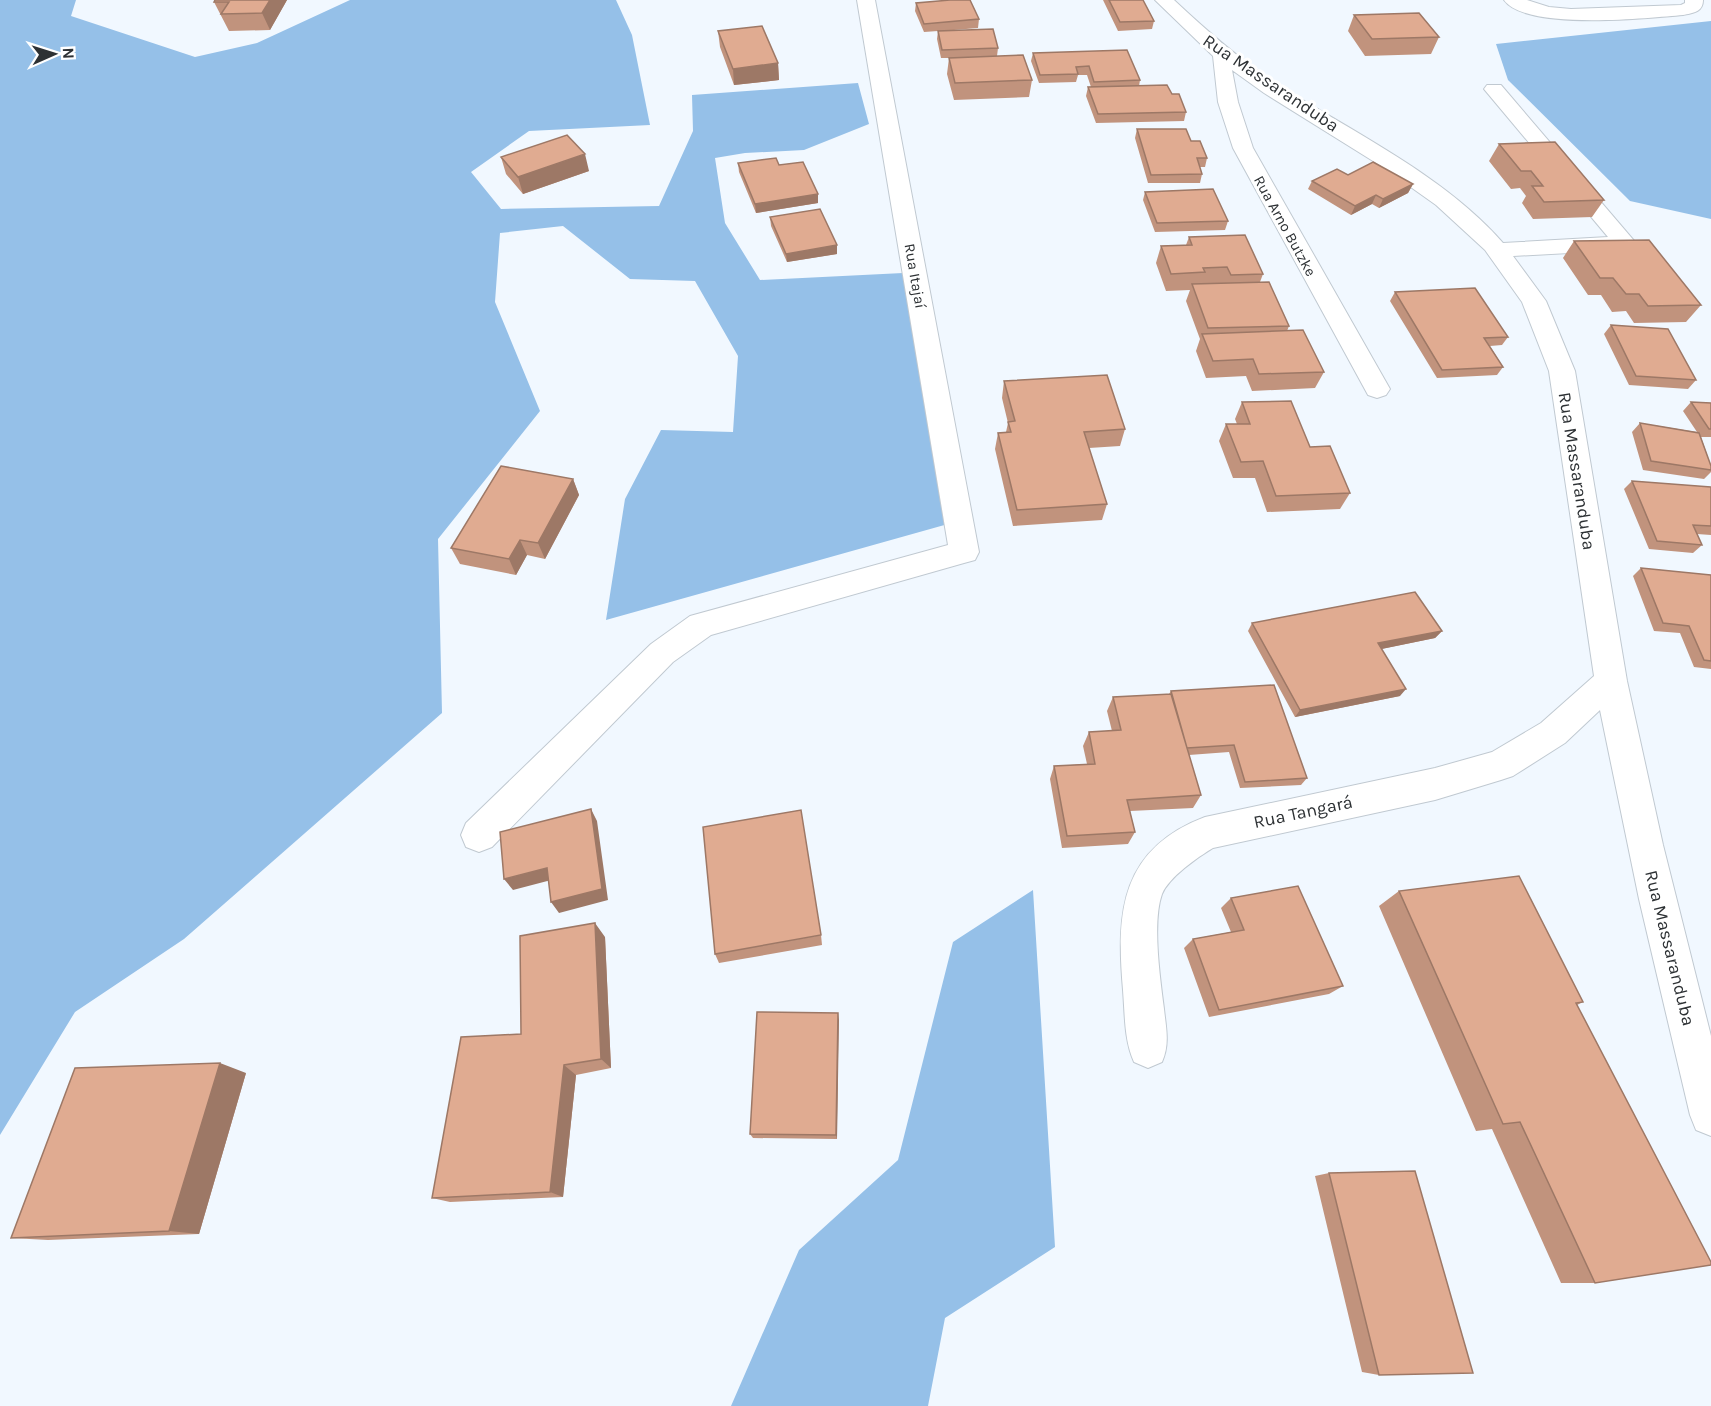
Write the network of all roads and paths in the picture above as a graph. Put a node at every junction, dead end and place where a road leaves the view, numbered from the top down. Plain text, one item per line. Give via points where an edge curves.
1 (866, 0) edge
2 (1164, 0) edge
3 (1513, 0) edge
4 (1694, 3) edge
5 (1222, 53) junction
6 (1494, 89) dead end
7 (1499, 250) junction
8 (1377, 389) dead end
9 (1611, 680) junction
10 (479, 835) dead end
11 (1148, 1048) dead end
12 (1711, 1115) edge

1 - 10 street, Rua Itajaí via 964,552 701,625 662,653
2 - 5 street, Rua Massaranduba
3 - 4 street via 1531,9 1567,14 1683,10
5 - 7 street, Rua Massaranduba via 1430,189
5 - 8 street, Rua Arno Butzke via 1228,109 1243,148
6 - 7 street via 1625,243
7 - 9 street, Rua Massaranduba via 1540,310 1562,371
9 - 11 street, Rua Tangará via 1552,733 1501,765 1435,784 1205,833 1175,852 1148,882 1138,922
9 - 12 street, Rua Massaranduba via 1664,932

